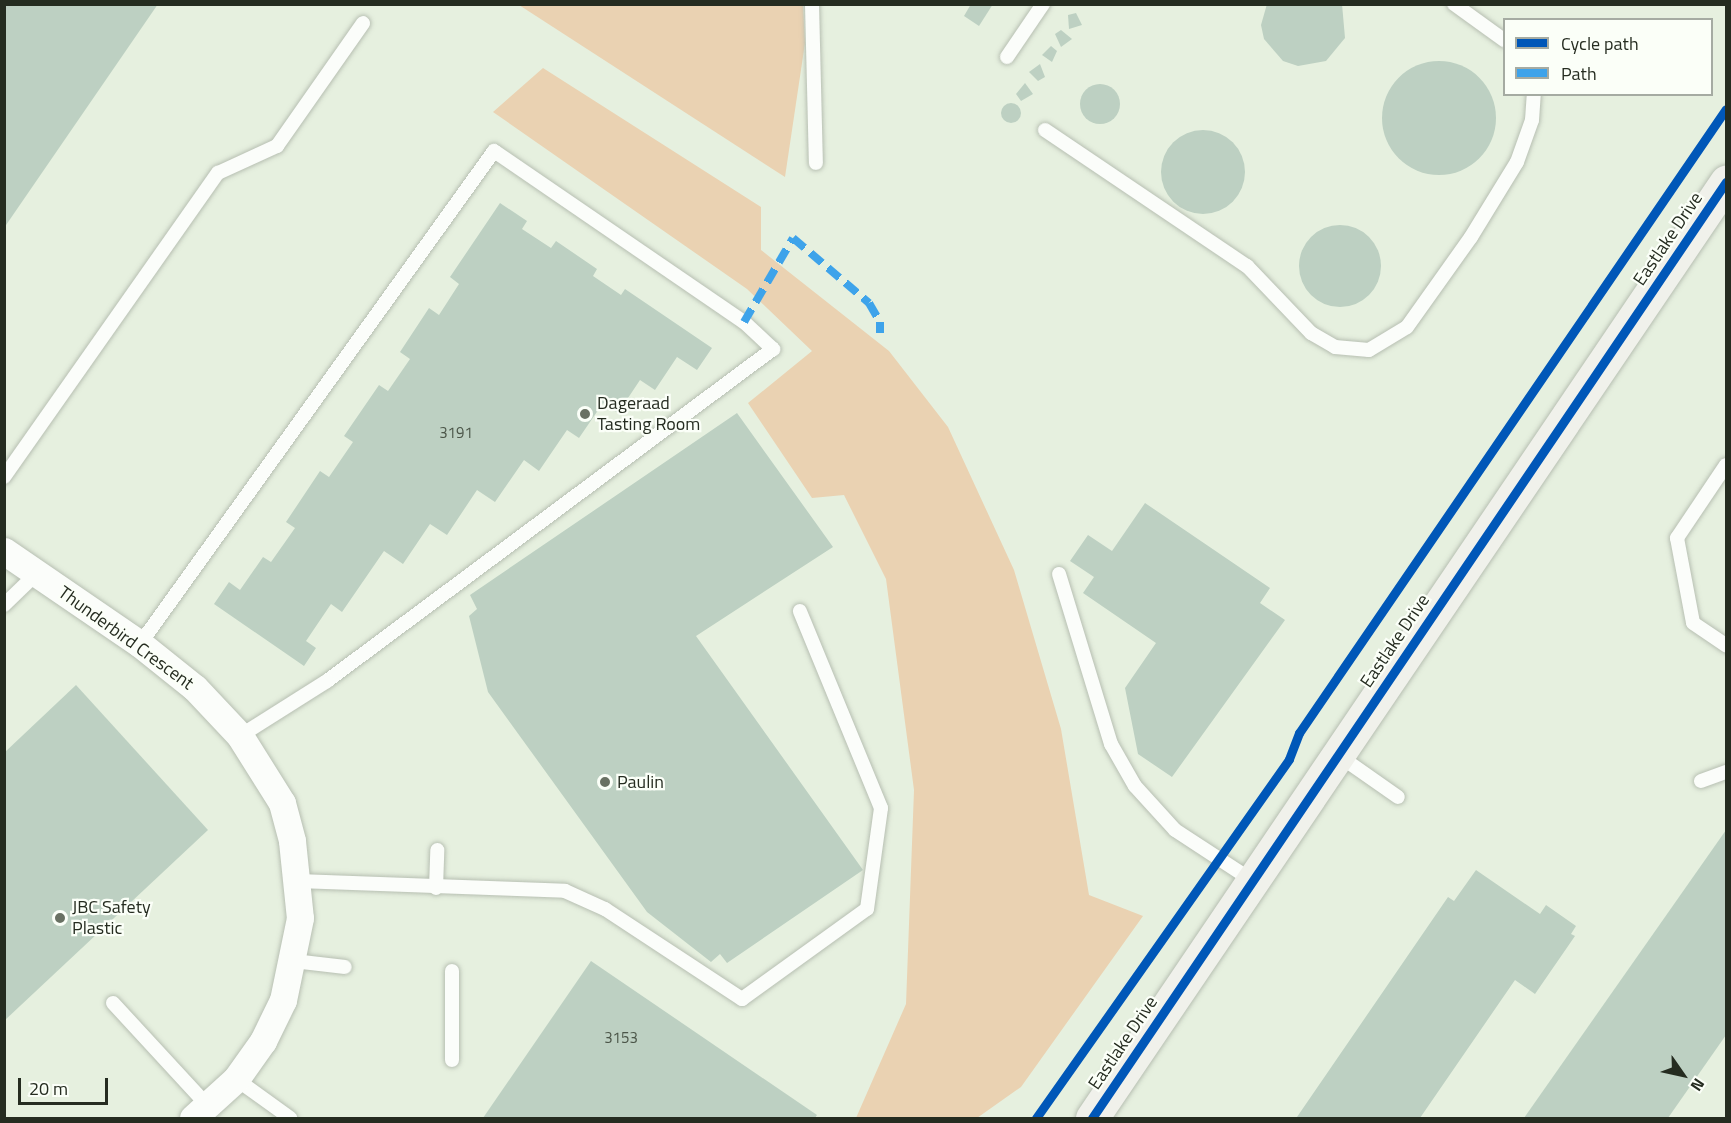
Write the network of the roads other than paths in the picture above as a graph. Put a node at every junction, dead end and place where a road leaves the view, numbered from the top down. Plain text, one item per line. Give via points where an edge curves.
1 (812, 4) edge
2 (1043, 4) edge
3 (1454, 4) edge
4 (363, 23) dead end
5 (1503, 39) edge
6 (1007, 57) dead end
7 (1534, 96) edge
8 (1045, 130) dead end
9 (816, 163) dead end
10 (1726, 183) edge
11 (1726, 465) edge
12 (4, 477) edge
13 (4, 551) edge
14 (37, 573) junction
15 (1059, 574) dead end
16 (4, 605) edge
17 (800, 611) dead end
18 (140, 644) junction
19 (1726, 645) edge
20 (240, 736) junction
21 (1337, 755) junction
22 (1726, 772) edge
23 (1701, 781) dead end
24 (1398, 797) dead end
25 (437, 850) dead end
26 (298, 881) junction
27 (1253, 881) junction
28 (436, 888) junction
29 (294, 961) junction
30 (345, 967) dead end
31 (452, 971) dead end
32 (113, 1004) dead end
33 (452, 1060) dead end
34 (236, 1079) junction
35 (201, 1114) edge
36 (290, 1119) edge
37 (1092, 1119) edge

1 - 9 lane
2 - 6 lane
3 - 5 lane
4 - 12 lane via 277,146 218,173
7 - 8 lane via 1532,120 1517,162 1471,237 1407,327 1369,350 1335,347 1311,333 1247,266
10 - 21 street, Eastlake Drive
11 - 19 lane via 1677,538 1694,623
13 - 14 street, Thunderbird Crescent
14 - 16 lane
14 - 18 street, Thunderbird Crescent
15 - 27 lane via 1111,744 1135,786 1174,830
17 - 28 lane via 881,808 867,909 742,999 604,909 565,891
18 - 20 street, Thunderbird Crescent via 195,688
18 - 20 lane via 494,151 744,322 773,349 327,681
20 - 26 street, Thunderbird Crescent via 282,803
21 - 24 lane
21 - 27 street, Eastlake Drive
22 - 23 lane
25 - 28 lane
26 - 28 lane
26 - 29 street, Thunderbird Crescent via 300,918
27 - 37 street, Eastlake Drive
29 - 30 lane
29 - 34 street, Thunderbird Crescent via 284,1000 263,1041
31 - 33 lane
32 - 35 lane
34 - 35 street, Thunderbird Crescent
34 - 36 lane

